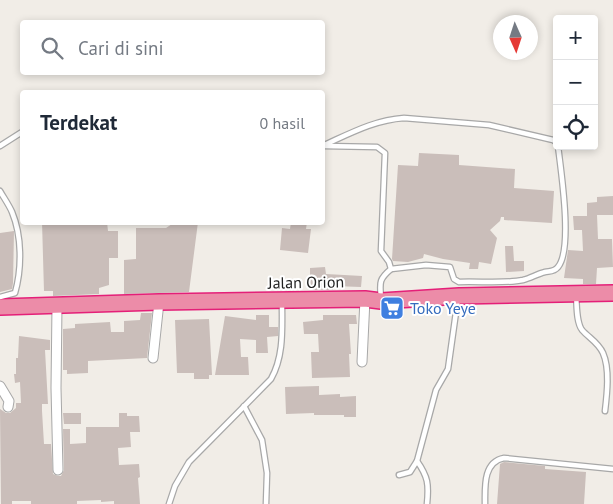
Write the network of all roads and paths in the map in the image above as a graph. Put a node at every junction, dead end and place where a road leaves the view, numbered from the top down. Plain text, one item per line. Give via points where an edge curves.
1 (20, 133) edge
2 (553, 140) edge
3 (325, 145) edge
4 (0, 146) edge
5 (325, 146) edge
6 (557, 150) edge
7 (0, 191) edge
8 (391, 269) junction
9 (613, 293) edge
10 (576, 294) junction
11 (459, 296) junction
12 (0, 297) edge
13 (365, 299) junction
14 (282, 300) junction
15 (381, 301) junction
16 (159, 302) junction
17 (57, 306) junction
18 (0, 307) edge
19 (153, 358) dead end
20 (362, 362) dead end
21 (0, 386) edge
22 (7, 406) edge
23 (244, 406) junction
24 (606, 411) dead end
25 (417, 461) junction
26 (613, 469) edge
27 (58, 470) dead end
28 (399, 475) dead end
29 (169, 504) edge
30 (266, 504) edge
31 (427, 504) edge
32 (485, 504) edge

1 - 4 lane
2 - 3 lane via 489,125 404,118 370,124
5 - 8 lane via 377,147 385,153 381,251
6 - 8 lane via 565,230 563,254 559,266 553,271 525,280 458,282 450,267 426,265
7 - 12 lane via 17,227 20,255 15,293
8 - 15 lane via 380,282
9 - 10 highway, Jalan Orion
10 - 11 highway, Jalan Orion
10 - 24 lane via 581,328 603,353 608,383
11 - 15 highway, Jalan Orion
11 - 25 lane via 448,369 436,390
13 - 14 highway, Jalan Orion
13 - 15 highway, Jalan Orion
13 - 20 street
14 - 16 highway, Jalan Orion
14 - 23 lane via 278,367 271,379
16 - 17 highway, Jalan Orion
16 - 19 street
17 - 18 highway, Jalan Orion
17 - 27 street
21 - 22 street via 9,402
23 - 29 lane via 189,462
23 - 30 lane via 262,440 267,473
25 - 28 lane via 410,472
25 - 31 lane via 426,475
26 - 32 lane via 498,459 488,470

